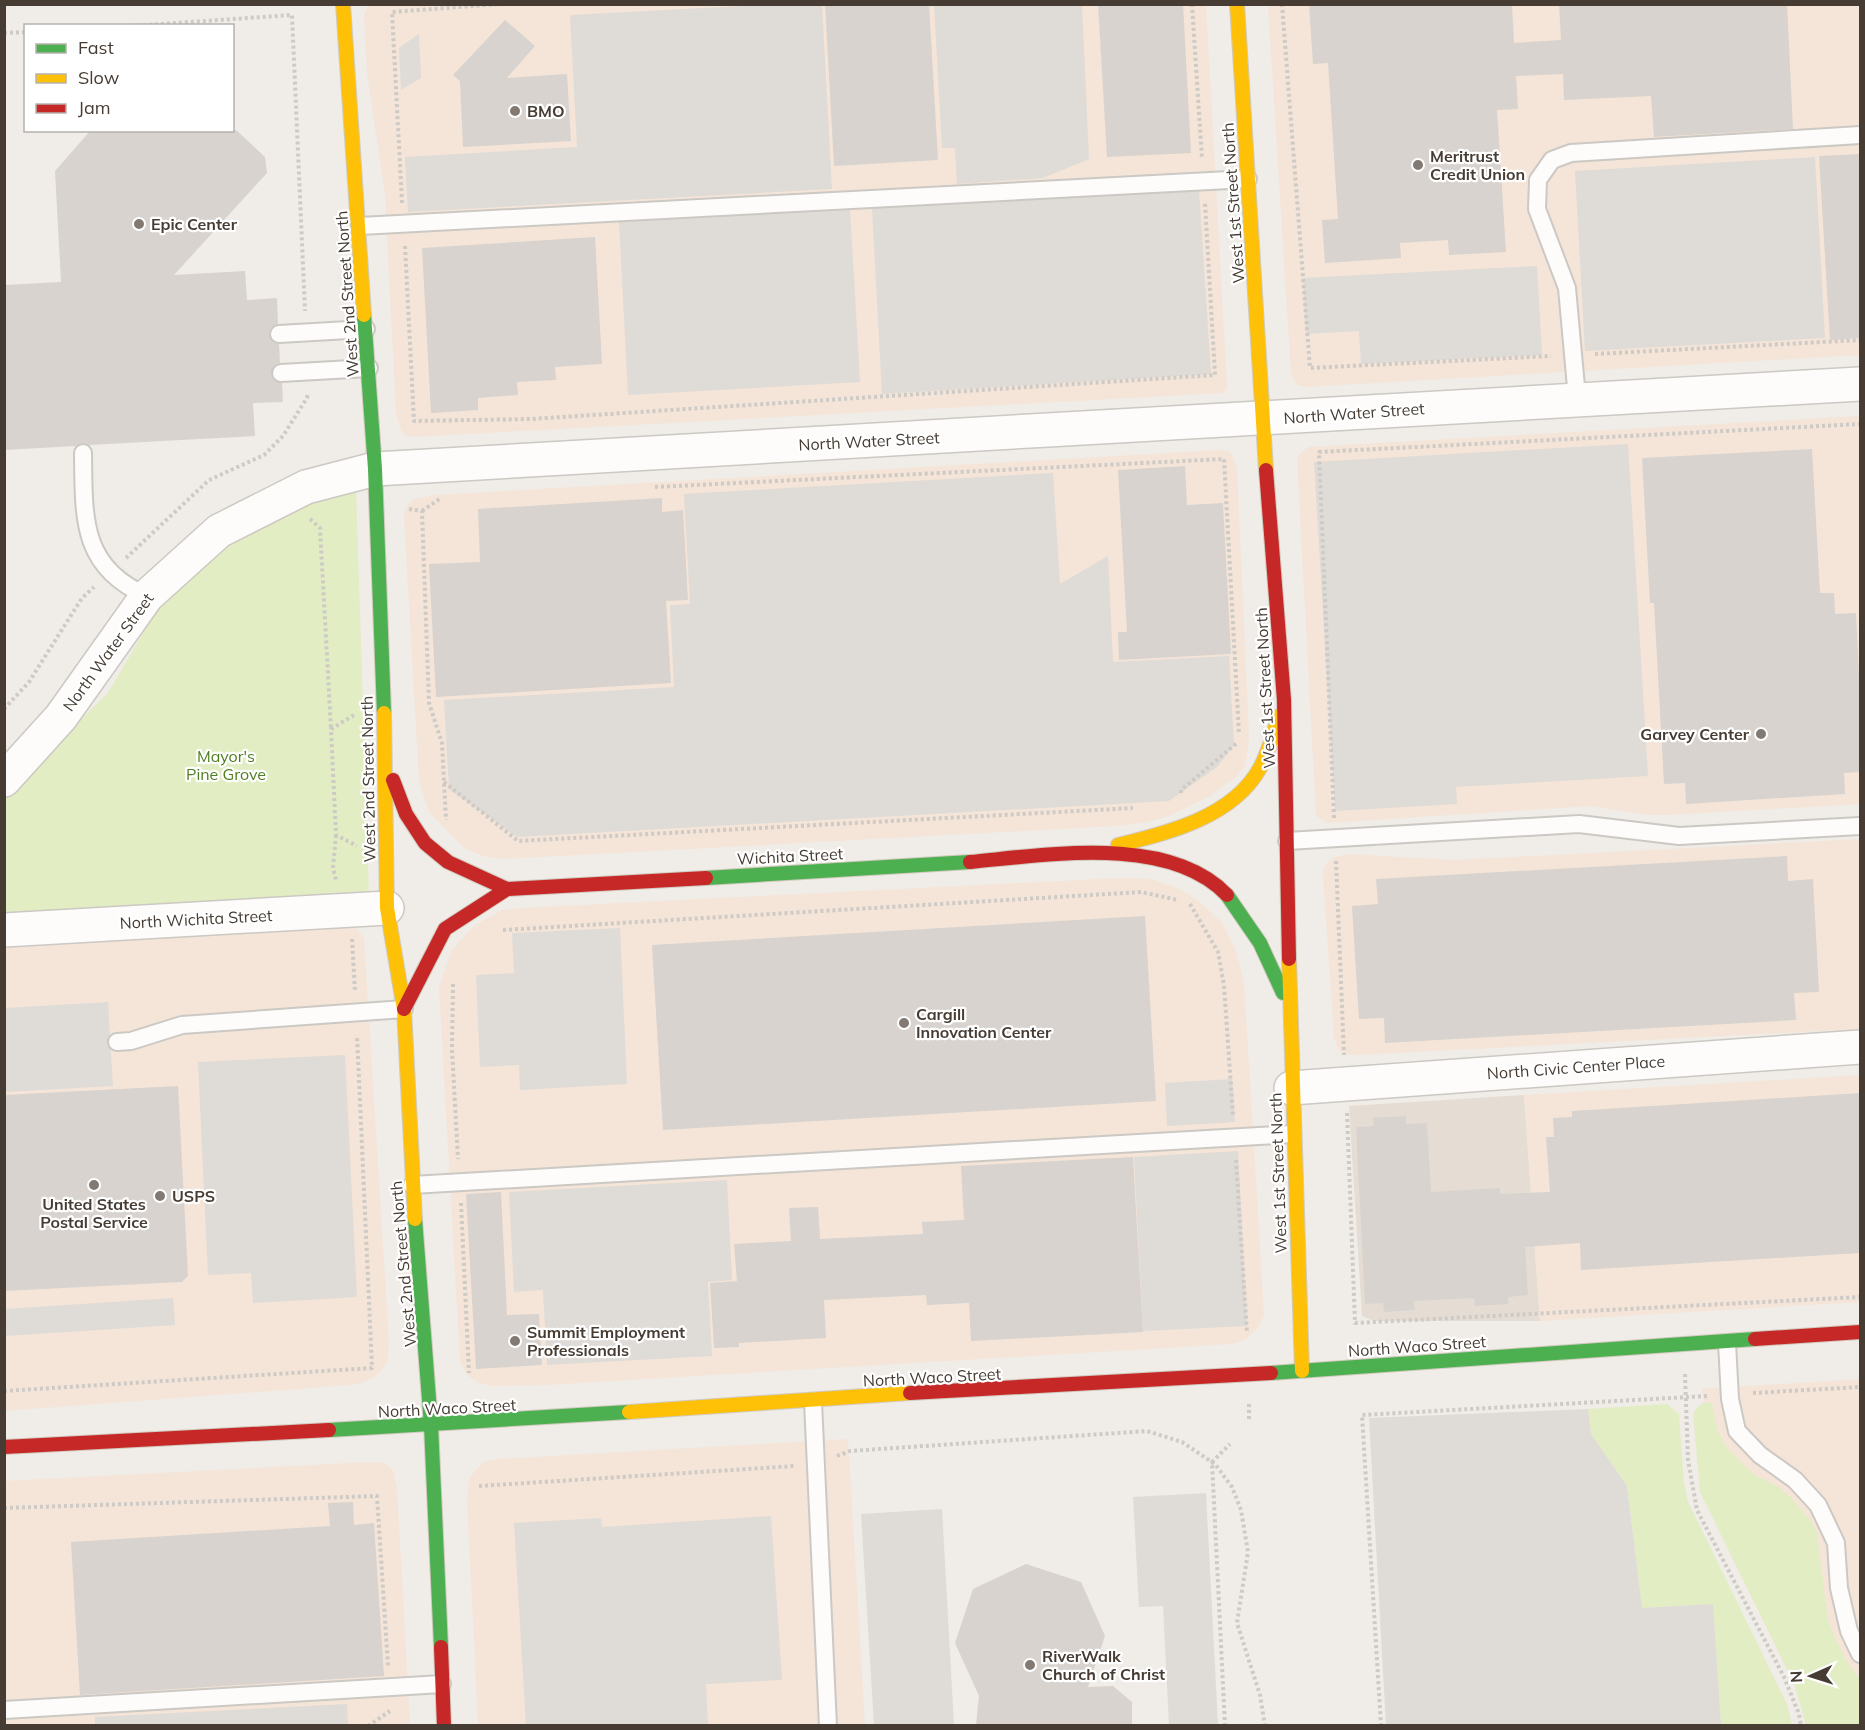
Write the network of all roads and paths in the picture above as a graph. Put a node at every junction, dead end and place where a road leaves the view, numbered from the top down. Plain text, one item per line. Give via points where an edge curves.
1 (343, 4) edge
2 (500, 4) edge
3 (1192, 4) edge
4 (1237, 4) edge
5 (1282, 4) edge
6 (160, 24) edge
7 (24, 32) edge
8 (4, 33) edge
9 (1860, 135) edge
10 (1248, 179) junction
11 (1203, 181) junction
12 (404, 224) junction
13 (360, 226) junction
14 (366, 329) junction
15 (306, 333) junction
16 (279, 334) dead end
17 (1860, 340) edge
18 (1573, 355) junction
19 (369, 368) junction
20 (308, 372) junction
21 (281, 373) dead end
22 (1860, 384) edge
23 (1577, 398) junction
24 (1263, 419) junction
25 (1860, 424) edge
26 (83, 453) dead end
27 (375, 469) junction
28 (648, 488) dead end
29 (450, 497) dead end
30 (409, 510) dead end
31 (422, 511) junction
32 (310, 519) dead end
33 (109, 573) junction
34 (147, 596) junction
35 (1284, 700) junction
36 (4, 709) edge
37 (331, 729) dead end
38 (385, 740) junction
39 (4, 780) edge
40 (444, 782) junction
41 (1181, 790) junction
42 (1172, 795) dead end
43 (1143, 807) dead end
44 (1183, 825) junction
45 (1860, 826) edge
46 (336, 835) dead end
47 (1335, 839) junction
48 (1287, 841) junction
49 (1075, 854) junction
50 (448, 863) junction
51 (507, 889) junction
52 (387, 908) junction
53 (345, 910) junction
54 (4, 930) edge
55 (497, 930) dead end
56 (453, 974) dead end
57 (1289, 1006) junction
58 (404, 1009) junction
59 (356, 1013) junction
60 (117, 1042) dead end
61 (1860, 1047) edge
62 (1346, 1084) junction
63 (1291, 1088) junction
64 (1292, 1134) junction
65 (1234, 1137) junction
66 (459, 1182) junction
67 (412, 1185) junction
68 (1860, 1297) edge
69 (1860, 1332) edge
70 (1247, 1333) dead end
71 (1727, 1342) junction
72 (1684, 1346) junction
73 (1302, 1371) junction
74 (470, 1373) dead end
75 (1860, 1387) edge
76 (4, 1391) edge
77 (1730, 1395) junction
78 (1686, 1398) junction
79 (813, 1401) junction
80 (1249, 1404) dead end
81 (1250, 1422) dead end
82 (431, 1425) junction
83 (1230, 1444) dead end
84 (4, 1447) edge
85 (1212, 1462) junction
86 (816, 1464) junction
87 (479, 1486) dead end
88 (4, 1508) edge
89 (1860, 1654) edge
90 (442, 1684) junction
91 (390, 1687) junction
92 (4, 1710) edge
93 (368, 1725) edge
94 (444, 1725) edge
95 (828, 1725) edge
96 (1225, 1725) edge
97 (1265, 1725) edge
98 (1381, 1725) edge
99 (1800, 1725) edge

1 - 13 street, West 2nd Street North
2 - 12 path via 392,12
3 - 11 path
4 - 10 street, West 1st Street North
5 - 18 path via 1310,368
6 - 15 path via 292,15
7 - 8 path
9 - 18 lane via 1571,153 1552,160 1538,180 1537,209 1567,288
10 - 11 lane
10 - 24 street, West 1st Street North
11 - 12 lane
11 - 12 path via 1215,375 531,419 414,421
12 - 13 lane
13 - 14 street, West 2nd Street North
14 - 15 lane
14 - 19 street, West 2nd Street North
15 - 16 lane
17 - 18 path
18 - 23 lane
19 - 20 lane
19 - 27 street, West 2nd Street North
20 - 21 lane
20 - 33 path via 307,398 277,442 264,455 209,480
22 - 23 street, North Water Street
23 - 24 street, North Water Street
24 - 27 street, North Water Street
24 - 35 street, West 1st Street North
25 - 47 path via 1319,452
26 - 33 lane via 86,518 95,554
27 - 34 street, North Water Street via 306,487 219,531
27 - 38 street, West 2nd Street North
28 - 41 path via 1224,459 1239,741
29 - 31 path via 439,498
30 - 31 path
31 - 40 path via 429,703 442,743
32 - 37 path via 320,528
33 - 34 lane
33 - 36 path via 82,598 29,682
34 - 39 street, North Water Street via 60,717
35 - 44 street via 1256,775 1234,797
35 - 48 street, West 1st Street North
38 - 50 street via 395,790 417,837
38 - 52 street, West 2nd Street North
40 - 43 path via 518,841
40 - 50 path
41 - 42 path
41 - 44 path
44 - 49 street via 1157,836
45 - 47 lane via 1679,836 1579,824
46 - 53 path via 333,868
47 - 48 lane
47 - 62 path
48 - 57 street, West 1st Street North
49 - 51 street, Wichita Street
49 - 57 street via 1162,858 1201,872 1247,921
50 - 51 street
51 - 58 street via 445,929
52 - 53 street, North Wichita Street
52 - 58 street, West 2nd Street North
53 - 54 street, North Wichita Street
53 - 59 path via 351,934
55 - 65 path via 1141,892 1188,902 1218,952 1224,985
56 - 66 path via 452,1049
57 - 63 street, West 1st Street North
58 - 59 lane
58 - 67 street, West 2nd Street North
59 - 60 lane via 182,1025
59 - 76 path via 372,1368
61 - 62 street, North Civic Center Place
62 - 63 street, North Civic Center Place
62 - 68 path via 1355,1323
63 - 64 street, West 1st Street North
64 - 65 lane
64 - 73 street, West 1st Street North
65 - 66 lane
65 - 70 path
66 - 67 lane
66 - 74 path
67 - 82 street, West 2nd Street North
69 - 71 street, North Waco Street
71 - 72 street, North Waco Street
71 - 77 lane
72 - 73 street, North Waco Street
72 - 78 path
73 - 79 street, North Waco Street
75 - 77 path
77 - 78 path
77 - 89 lane via 1737,1431 1760,1455 1795,1479 1818,1505 1836,1542 1839,1588 1849,1631
78 - 98 path via 1362,1415
78 - 99 path via 1688,1460 1697,1510 1784,1677
79 - 82 street, North Waco Street
79 - 86 lane
80 - 81 path
82 - 84 street, North Waco Street
82 - 90 street, West 2nd Street North
83 - 85 path
85 - 86 path via 1182,1442 1147,1431 850,1450
85 - 96 path
85 - 97 path via 1232,1487 1241,1510 1248,1552 1237,1623 1260,1695
86 - 87 path
86 - 95 lane
88 - 91 path via 377,1496
90 - 91 lane
90 - 94 street, West 2nd Street North
91 - 92 lane
91 - 93 path via 392,1709

